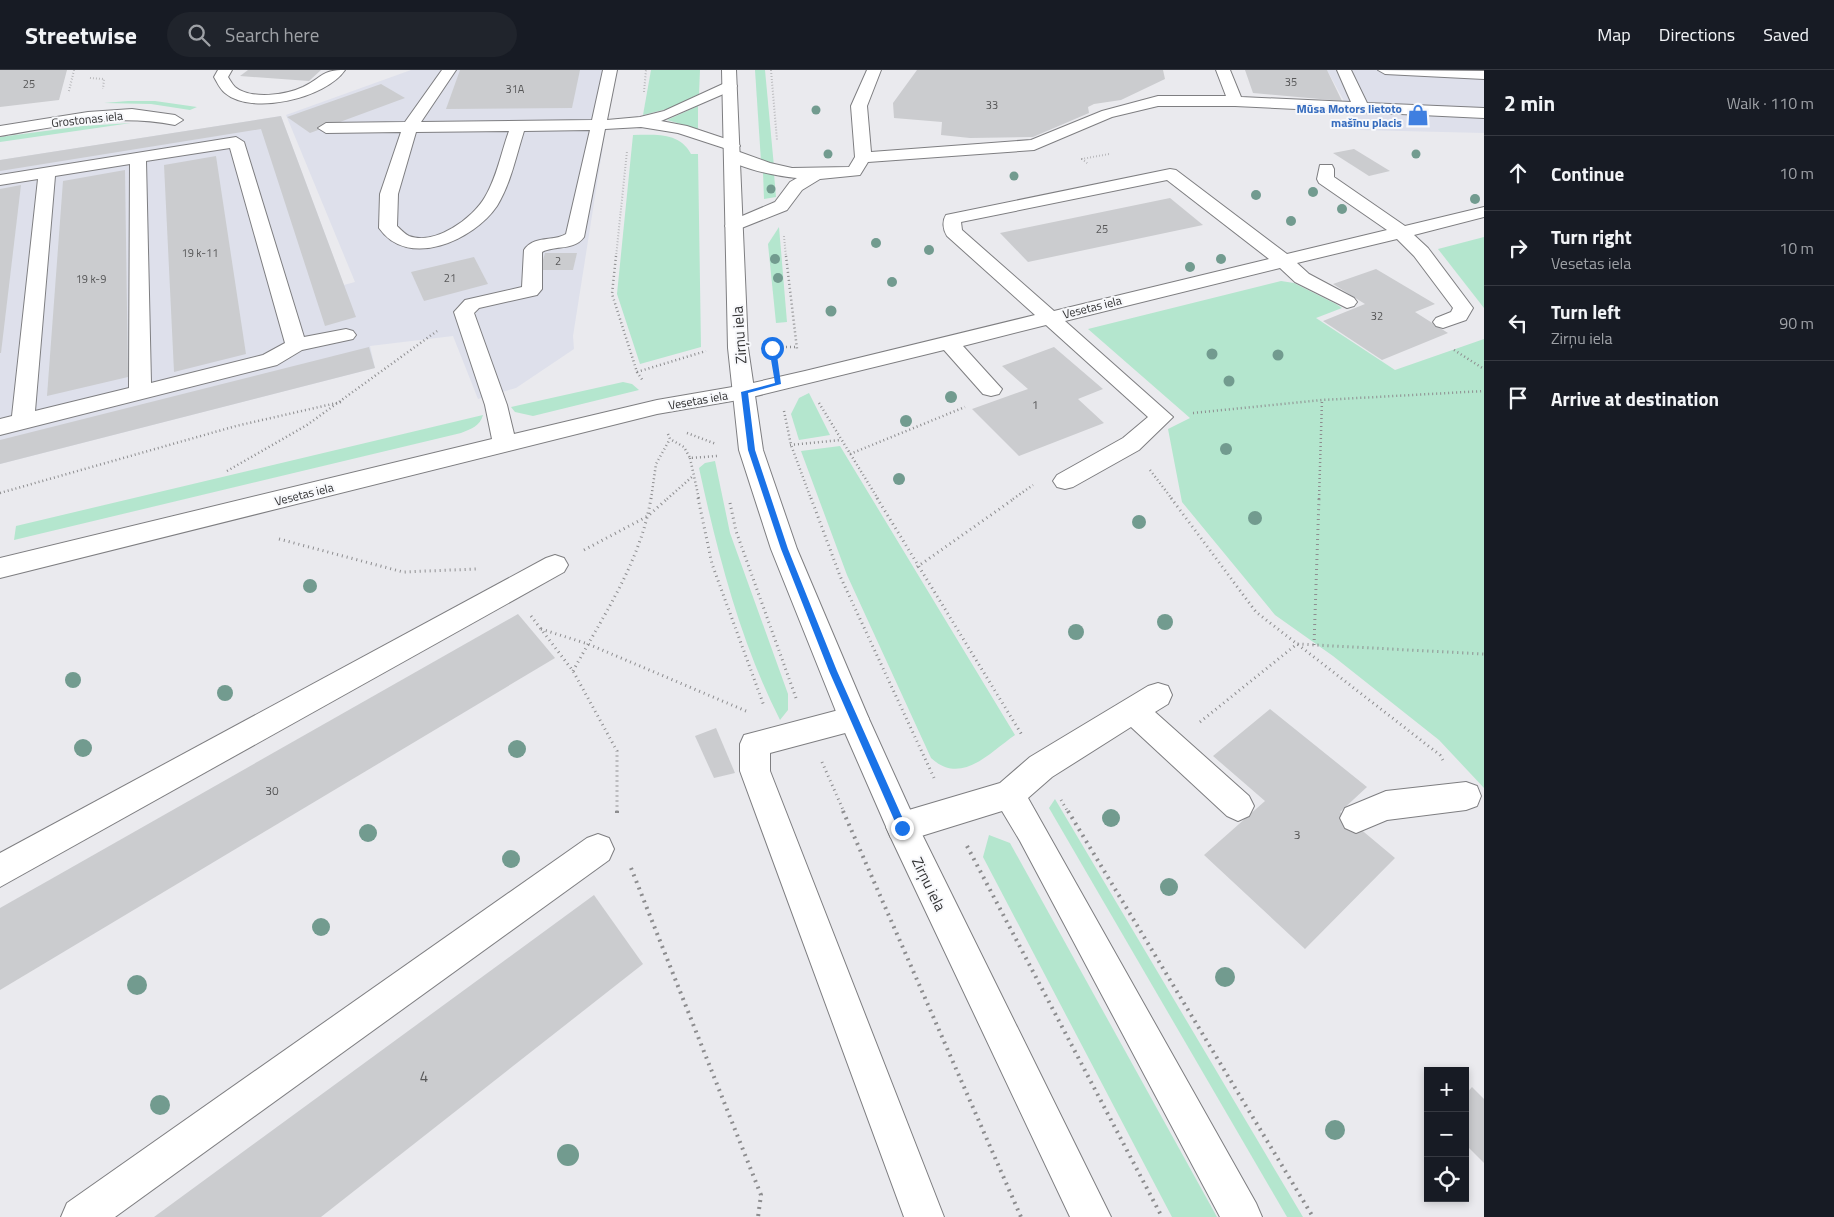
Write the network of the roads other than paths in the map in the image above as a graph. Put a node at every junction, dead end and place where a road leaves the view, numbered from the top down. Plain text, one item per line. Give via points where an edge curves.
1 (225, 70) edge
2 (338, 70) edge
3 (449, 70) edge
4 (610, 70) edge
5 (874, 70) edge
6 (1223, 70) edge
7 (1344, 70) edge
8 (1385, 70) edge
9 (1484, 75) edge
10 (730, 78) edge
11 (1235, 101) junction
12 (1361, 107) junction
13 (1484, 113) edge
14 (175, 120) dead end
15 (636, 123) junction
16 (597, 125) junction
17 (518, 126) junction
18 (410, 127) junction
19 (326, 128) dead end
20 (0, 130) edge
21 (732, 151) junction
22 (863, 157) junction
23 (138, 159) junction
24 (1326, 169) dead end
25 (47, 173) junction
26 (814, 175) junction
27 (0, 180) edge
28 (1484, 212) edge
29 (734, 226) junction
30 (1400, 231) junction
31 (1283, 260) junction
32 (1347, 302) dead end
33 (1049, 318) junction
34 (1443, 322) dead end
35 (346, 336) dead end
36 (949, 343) junction
37 (296, 345) junction
38 (991, 389) road end
39 (744, 392) junction
40 (140, 393) junction
41 (23, 422) junction
42 (0, 428) edge
43 (505, 444) junction
44 (1065, 481) dead end
45 (555, 565) road end
46 (0, 568) edge
47 (1158, 694) road end
48 (1133, 710) junction
49 (854, 719) junction
50 (1008, 795) junction
51 (1466, 796) road end
52 (1238, 806) dead end
53 (1356, 818) dead end
54 (902, 828) junction
55 (615, 845) road end
56 (0, 871) edge
57 (81, 1217) edge
58 (924, 1217) edge
59 (1091, 1217) edge
60 (1242, 1217) edge

1 - 2 street via 221,77 230,90 250,98 281,98 308,90
3 - 18 street
4 - 16 street
5 - 22 street via 859,106
6 - 11 street
7 - 12 street
8 - 9 street
10 - 15 street via 669,114
10 - 21 street, Zirņu iela
11 - 12 street
11 - 22 street via 1158,101 1108,114 1034,145
12 - 13 street
14 - 20 street, Grostonas iela via 145,114
15 - 16 street
15 - 21 street via 681,129
16 - 17 street
16 - 43 street via 575,237 539,245 533,250 530,292 472,304 464,312 496,405
17 - 18 street
17 - 18 street via 495,195 484,212 452,235 423,244 403,240 388,228 389,194
18 - 19 street
21 - 26 street via 780,172
21 - 29 street, Zirņu iela
22 - 26 street via 854,170
23 - 25 street
23 - 37 street via 236,142
23 - 40 street
24 - 30 street via 1325,179
25 - 27 street
25 - 41 street
26 - 29 street via 796,186 781,206
28 - 30 street, Vesetas iela
29 - 39 street, Zirņu iela via 738,348
30 - 31 street, Vesetas iela
30 - 34 street via 1421,252 1463,308 1459,316
31 - 32 street via 1302,278
31 - 33 street, Vesetas iela
31 - 33 street via 1170,174 952,219 953,232
33 - 36 street, Vesetas iela
33 - 44 street via 1162,417 1131,444
35 - 37 street
36 - 38 street
36 - 39 street, Vesetas iela
37 - 40 street via 270,360
39 - 43 street, Vesetas iela via 657,407
39 - 49 street, Zirņu iela via 751,450 784,549
40 - 41 street
41 - 42 street
43 - 46 street, Vesetas iela
45 - 56 street
47 - 48 street
48 - 50 street via 1041,767
48 - 52 street
49 - 54 street, Zirņu iela
49 - 58 street via 773,730 755,744 755,770
50 - 54 street
50 - 60 street via 1031,830
51 - 53 street via 1386,806
54 - 59 street, Zirņu iela
55 - 57 street

